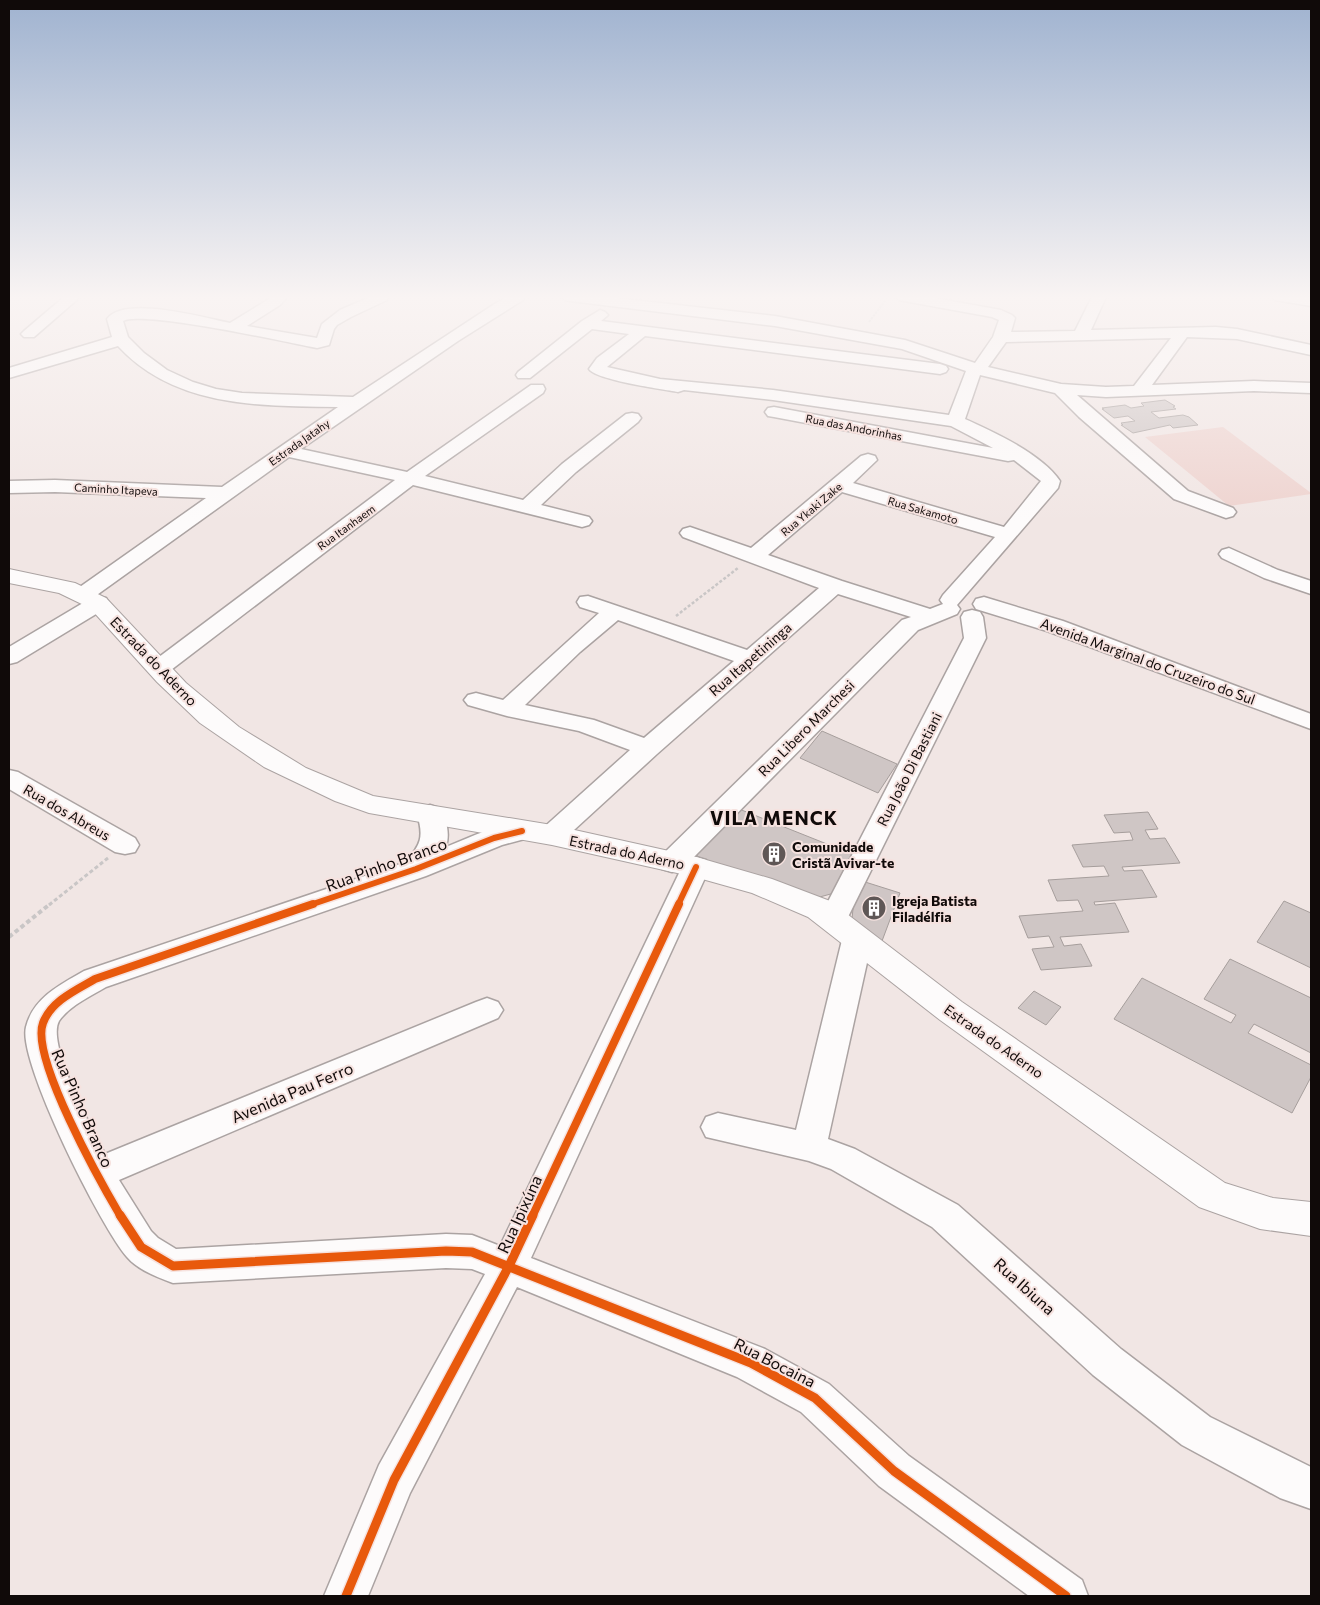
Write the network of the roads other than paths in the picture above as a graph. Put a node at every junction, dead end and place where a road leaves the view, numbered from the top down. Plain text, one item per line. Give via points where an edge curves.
1 (976, 371) edge
2 (159, 372) edge
3 (401, 372) edge
4 (541, 372) edge
5 (604, 372) edge
6 (980, 372) edge
7 (1153, 372) edge
8 (662, 383) junction
9 (1311, 388) edge
10 (1061, 389) junction
11 (1139, 391) junction
12 (773, 395) junction
13 (357, 402) junction
14 (760, 409) junction
15 (632, 418) dead end
16 (955, 421) junction
17 (286, 451) junction
18 (1023, 459) junction
19 (868, 460) dead end
20 (410, 478) junction
21 (840, 486) junction
22 (9, 488) edge
23 (224, 493) junction
24 (527, 507) junction
25 (1226, 512) dead end
26 (582, 521) dead end
27 (690, 533) dead end
28 (1007, 534) junction
29 (1228, 554) dead end
30 (753, 557) junction
31 (9, 576) edge
32 (834, 586) junction
33 (1311, 588) edge
34 (91, 598) junction
35 (588, 602) dead end
36 (958, 609) junction
37 (614, 612) junction
38 (9, 657) edge
39 (751, 659) junction
40 (159, 668) junction
41 (476, 700) dead end
42 (507, 709) junction
43 (1311, 722) edge
44 (648, 748) junction
45 (9, 778) edge
46 (430, 814) junction
47 (522, 831) junction
48 (552, 836) junction
49 (125, 845) road end
50 (684, 864) junction
51 (416, 869) junction
52 (834, 919) junction
53 (857, 940) junction
54 (487, 1010) dead end
55 (718, 1127) dead end
56 (809, 1147) junction
57 (97, 1173) junction
58 (1311, 1219) edge
59 (509, 1266) junction
60 (1311, 1488) edge
61 (346, 1596) edge
62 (1066, 1596) edge

1 - 16 street
2 - 13 street via 205,392 238,399
3 - 13 street, Estrada Jatahy
4 - 20 street, Rua Itanhaem
5 - 8 street, Rua das Andorinhas
6 - 10 street
7 - 11 street
8 - 12 street, Rua Libero Marchesi
8 - 14 street, Rua das Andorinhas
9 - 11 street via 1254,386
10 - 11 street
10 - 25 street via 1181,494
12 - 14 street
12 - 16 street, Rua Libero Marchesi
13 - 17 street, Estrada Jatahy
14 - 18 street, Rua das Andorinhas
15 - 24 street via 569,468
16 - 18 street, Rua Libero Marchesi
17 - 20 street
17 - 23 street, Estrada Jatahy
18 - 28 street, Rua Libero Marchesi via 1051,481
19 - 21 street, Rua Ykaki Zake
20 - 24 street
20 - 40 street, Rua Itanhaem
21 - 28 street, Rua Sakamoto
21 - 30 street, Rua Ykaki Zake
22 - 23 street, Caminho Itapeva via 55,486
23 - 34 street, Estrada Jatahy
24 - 26 street
27 - 30 street
28 - 36 street, Rua Libero Marchesi
29 - 33 street
30 - 32 street
31 - 34 main road, Estrada do Aderno via 43,581
32 - 36 street, Avenida Marginal do Cruzeiro do Sul
32 - 39 street, Rua Itapetininga
34 - 38 street, Estrada Jatahy
34 - 40 main road, Estrada do Aderno
35 - 37 street
36 - 43 street, Avenida Marginal do Cruzeiro do Sul via 1055,626
36 - 50 street, Rua Libero Marchesi via 910,625
36 - 52 street, Rua João Di Bastiani via 975,638
37 - 39 street
37 - 42 street via 573,644
39 - 44 street, Rua Itapetininga
40 - 46 main road, Estrada do Aderno via 190,700 269,760 341,795 369,804
41 - 42 street
42 - 44 street via 585,725
44 - 48 street, Rua Itapetininga
45 - 49 street, Rua dos Abreus
46 - 47 main road, Estrada do Aderno
46 - 51 street via 434,828 433,848
47 - 48 main road, Estrada do Aderno
47 - 51 street, Rua Pinho Branco via 494,838
48 - 50 main road, Estrada do Aderno
50 - 52 main road, Estrada do Aderno via 762,886 819,908
50 - 59 street, Rua Ipixúna
51 - 57 street, Rua Pinho Branco via 95,979 63,998 46,1016 40,1030 40,1044 53,1082
52 - 53 main road, Estrada do Aderno
53 - 56 street
53 - 58 main road, Estrada do Aderno via 951,1011 1212,1195 1264,1213
54 - 57 street, Avenida Pau Ferro
55 - 56 street, Rua Ibiuna
56 - 60 street, Rua Ibiuna via 842,1159 944,1216 1107,1362 1196,1431 1295,1483
57 - 59 street, Rua Pinho Branco via 139,1246 173,1266 446,1250 472,1252
59 - 61 street, Rua Ipixúna via 394,1480
59 - 62 street, Rua Bocaina via 751,1363 815,1398 894,1471

